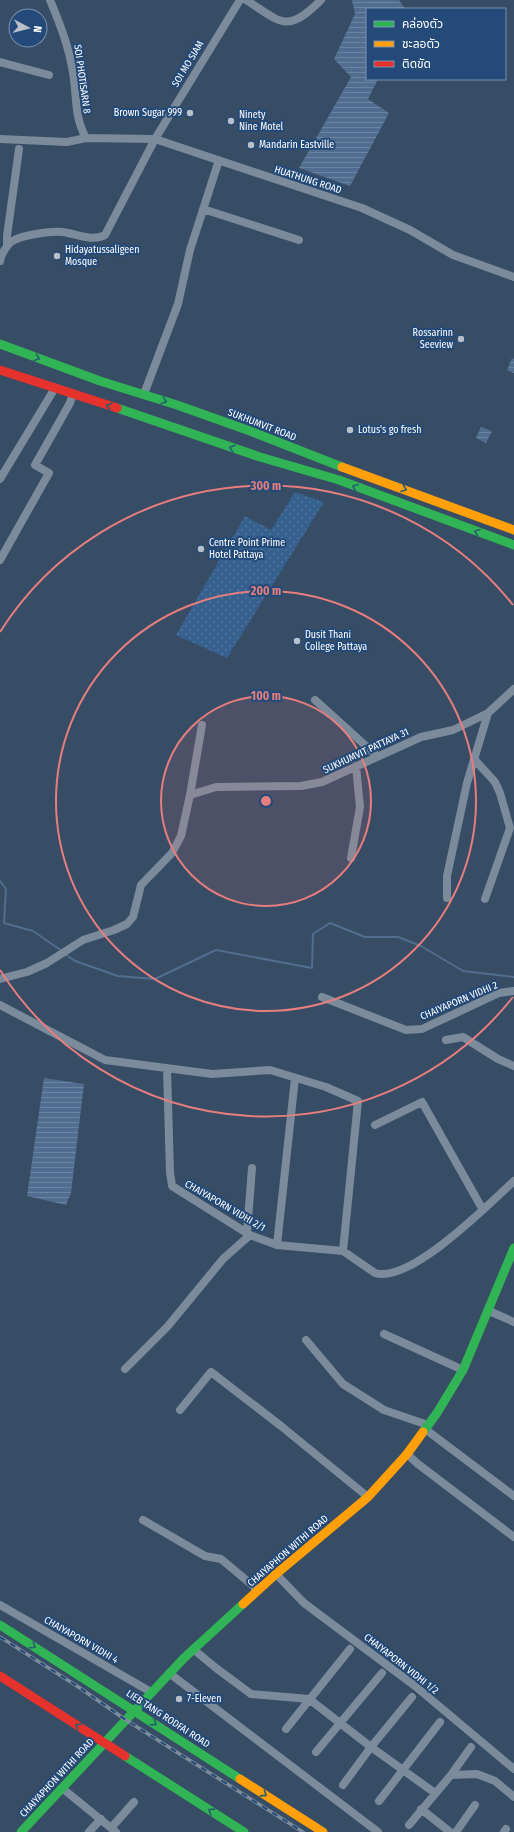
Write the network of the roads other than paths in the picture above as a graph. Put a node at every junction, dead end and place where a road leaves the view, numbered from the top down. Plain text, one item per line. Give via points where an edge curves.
1 (50, 0) edge
2 (240, 0) edge
3 (246, 0) edge
4 (321, 0) edge
5 (0, 62) edge
6 (49, 75) dead end
7 (86, 138) junction
8 (0, 140) edge
9 (155, 140) junction
10 (19, 149) dead end
11 (219, 160) junction
12 (203, 209) junction
13 (299, 240) dead end
14 (7, 246) junction
15 (0, 261) edge
16 (514, 277) edge
17 (0, 344) edge
18 (0, 370) edge
19 (55, 388) junction
20 (73, 394) junction
21 (144, 394) junction
22 (219, 420) junction
23 (210, 440) junction
24 (0, 479) edge
25 (514, 530) edge
26 (514, 545) edge
27 (0, 560) edge
28 (514, 689) edge
29 (316, 700) dead end
30 (488, 713) junction
31 (202, 725) dead end
32 (377, 756) junction
33 (474, 759) junction
34 (356, 766) junction
35 (190, 795) junction
36 (512, 830) edge
37 (351, 858) dead end
38 (447, 898) dead end
39 (485, 899) dead end
40 (0, 979) edge
41 (514, 991) edge
42 (322, 997) dead end
43 (0, 1005) edge
44 (446, 1040) dead end
45 (514, 1066) edge
46 (168, 1068) junction
47 (295, 1078) junction
48 (375, 1125) dead end
49 (252, 1168) dead end
50 (514, 1181) edge
51 (483, 1210) junction
52 (249, 1234) junction
53 (277, 1245) junction
54 (514, 1248) edge
55 (343, 1251) junction
56 (512, 1261) edge
57 (489, 1311) junction
58 (514, 1322) edge
59 (384, 1334) dead end
60 (306, 1340) dead end
61 (125, 1369) dead end
62 (463, 1370) junction
63 (180, 1410) dead end
64 (427, 1427) junction
65 (407, 1454) junction
66 (514, 1496) edge
67 (368, 1497) junction
68 (143, 1520) dead end
69 (514, 1537) edge
70 (276, 1574) junction
71 (258, 1590) junction
72 (0, 1604) edge
73 (0, 1625) edge
74 (193, 1649) junction
75 (350, 1649) dead end
76 (169, 1673) junction
77 (382, 1673) dead end
78 (0, 1676) edge
79 (152, 1692) junction
80 (412, 1697) dead end
81 (309, 1699) junction
82 (134, 1710) junction
83 (440, 1722) dead end
84 (340, 1723) junction
85 (286, 1729) dead end
86 (105, 1743) junction
87 (371, 1747) junction
88 (471, 1747) dead end
89 (316, 1752) dead end
90 (514, 1769) edge
91 (403, 1770) junction
92 (451, 1775) junction
93 (343, 1785) dead end
94 (62, 1788) junction
95 (435, 1793) junction
96 (514, 1797) edge
97 (379, 1801) dead end
98 (134, 1802) dead end
99 (475, 1805) dead end
100 (421, 1809) junction
101 (101, 1819) junction
102 (409, 1825) dead end
103 (114, 1830) edge
104 (21, 1832) edge
105 (90, 1832) edge
106 (244, 1832) edge
107 (323, 1832) edge
108 (378, 1832) edge
109 (450, 1832) edge
110 (456, 1832) edge

1 - 7 street, SOI PHOTISARN 8 via 67,41 79,126
2 - 9 street, SOI MO SIAM
3 - 4 street via 276,19 290,22 308,12
5 - 6 street
7 - 8 street, HUATHUNG ROAD via 67,142
7 - 9 street, HUATHUNG ROAD
9 - 11 street, HUATHUNG ROAD
9 - 14 street, SOI MO SIAM via 105,235 98,239 48,232 12,241
10 - 14 street
11 - 12 street
11 - 16 street, HUATHUNG ROAD via 362,208 410,230 453,255
12 - 13 street
12 - 21 street via 190,250 178,304
14 - 15 street
17 -> 21 main road, SUKHUMVIT ROAD via 100,381
18 - 19 main road
19 - 20 main road
19 - 24 street
23 -> 20 main road
20 - 27 street via 35,465 49,473
21 -> 22 main road, SUKHUMVIT ROAD
22 - 23 main road via 222,423 221,432 218,437
22 -> 25 main road, SUKHUMVIT ROAD
26 -> 23 main road via 339,480
28 - 30 street, SUKHUMVIT PATTAYA 31
29 - 32 street
30 - 32 street, SUKHUMVIT PATTAYA 31 via 453,730 421,737
30 - 33 street
31 - 35 street
32 - 34 street, SUKHUMVIT PATTAYA 31
33 - 36 street via 495,782
33 - 38 street via 447,876
34 - 35 street, SUKHUMVIT PATTAYA 31 via 322,782 301,786 216,787
34 - 37 street via 360,807
35 - 40 street via 180,836 172,853 141,885 133,917 127,924 83,940 27,972
36 - 39 street
41 - 42 street, CHAIYAPORN VIDHI 2 via 499,993 422,1029 406,1030
43 - 46 street via 105,1060
44 - 45 street via 463,1037
46 - 47 street via 212,1074 270,1070
46 - 52 street, CHAIYAPORN VIDHI 2/1 via 172,1186
47 - 53 street
47 - 55 street via 326,1087 358,1101
48 - 51 street via 422,1102
49 - 52 street
50 - 51 street, CHAIYAPORN VIDHI 2/1
51 - 55 street, CHAIYAPORN VIDHI 2/1 via 423,1259 396,1272 380,1275
52 - 53 street, CHAIYAPORN VIDHI 2/1
52 - 61 street via 223,1259 168,1326
53 - 55 street, CHAIYAPORN VIDHI 2/1
54 - 56 main road, CHAIYAPHON WITHI ROAD
56 - 57 main road, CHAIYAPHON WITHI ROAD
57 - 58 street
57 - 62 main road, CHAIYAPHON WITHI ROAD
59 - 62 street
60 - 64 street via 343,1384 384,1410
62 - 64 main road, CHAIYAPHON WITHI ROAD
63 - 67 street via 211,1372
64 - 65 main road, CHAIYAPHON WITHI ROAD
64 - 66 street
65 - 67 main road, CHAIYAPHON WITHI ROAD
65 - 69 street
67 - 70 main road, CHAIYAPHON WITHI ROAD
68 - 71 street via 205,1556 221,1559
70 - 71 main road, CHAIYAPHON WITHI ROAD
70 - 90 street, CHAIYAPORN VIDHI 1/2 via 304,1603 414,1686
71 - 74 main road, CHAIYAPHON WITHI ROAD
72 - 79 street, CHAIYAPORN VIDHI 4
73 -> 82 main road, LIEB TANG RODFAI ROAD
74 - 76 main road, CHAIYAPHON WITHI ROAD
74 - 81 street via 251,1694
75 - 81 street
76 - 79 main road, CHAIYAPHON WITHI ROAD
76 - 108 street
77 - 84 street
86 -> 78 main road
79 - 82 main road, CHAIYAPHON WITHI ROAD
80 - 87 street
81 - 84 street
81 - 85 street
82 - 86 main road, CHAIYAPHON WITHI ROAD
82 -> 107 main road, LIEB TANG RODFAI ROAD
83 - 91 street
84 - 87 street
84 - 89 street
86 - 94 main road, CHAIYAPHON WITHI ROAD
106 -> 86 main road
87 - 91 street
87 - 93 street
88 - 92 street
91 - 95 street
91 - 97 street
92 - 95 street
92 - 96 street via 477,1774 495,1781
94 - 101 street
94 - 104 main road, CHAIYAPHON WITHI ROAD
95 - 100 street
98 - 103 street
99 - 110 street
100 - 102 street
100 - 109 street
101 - 103 street
101 - 105 street

